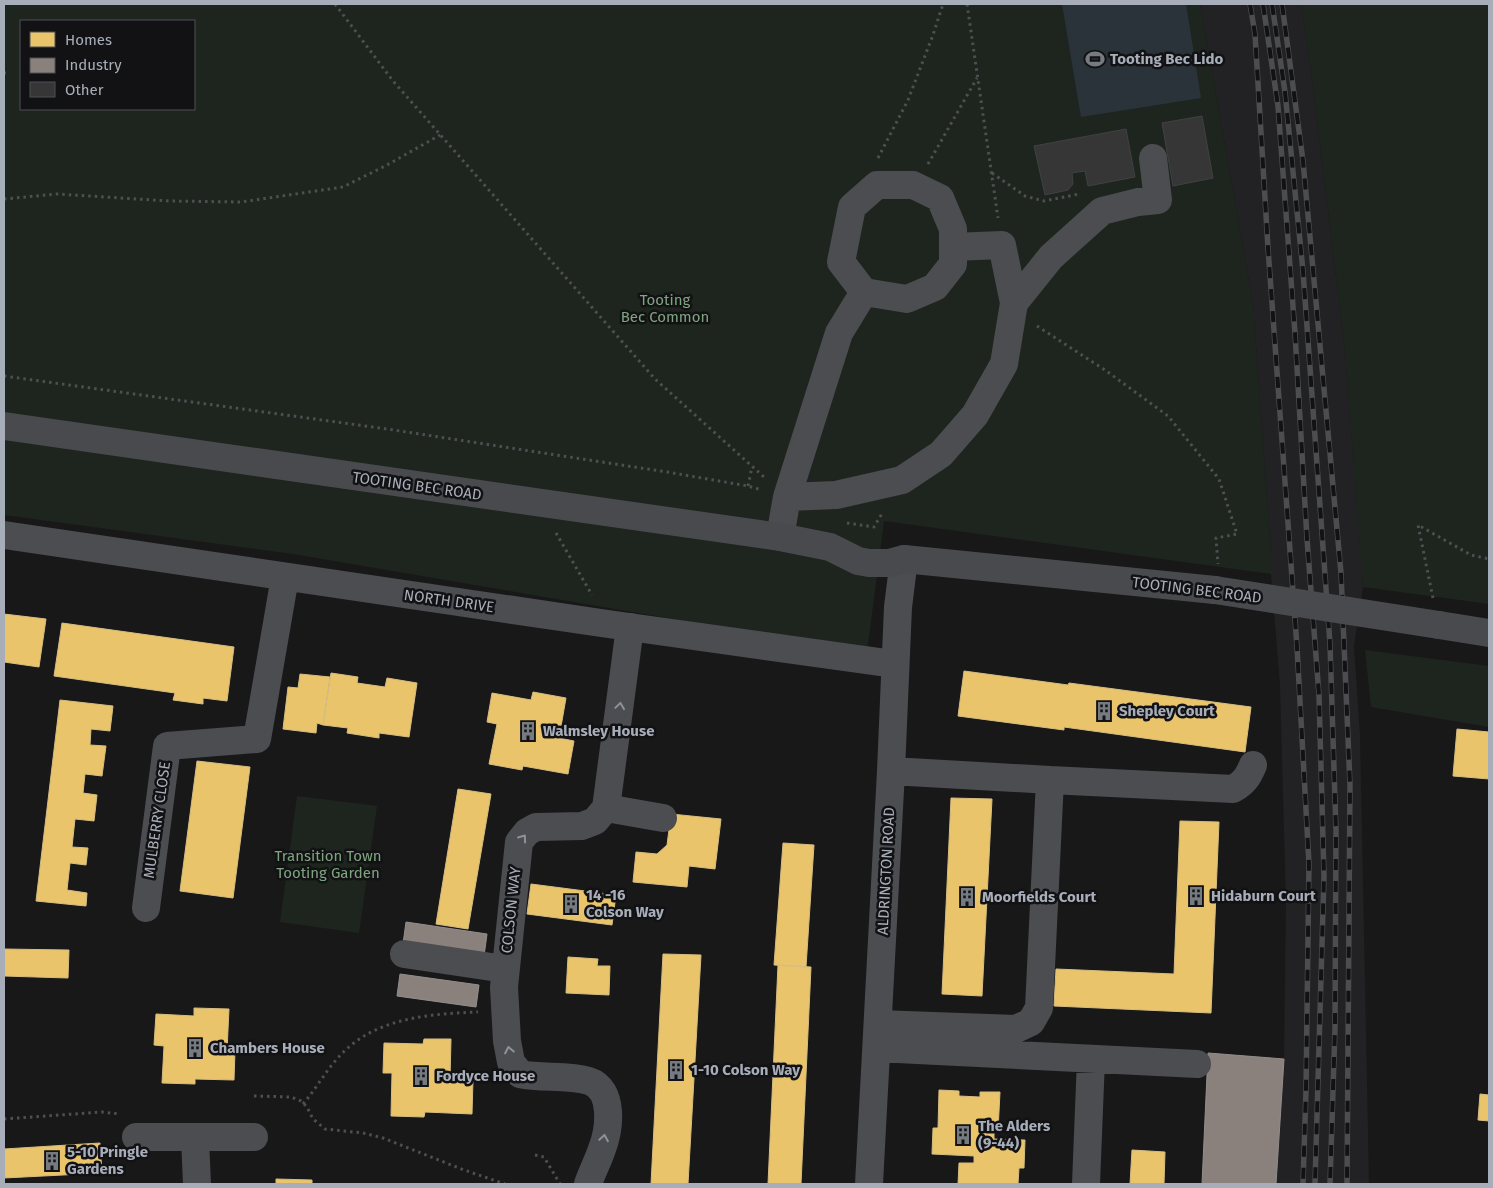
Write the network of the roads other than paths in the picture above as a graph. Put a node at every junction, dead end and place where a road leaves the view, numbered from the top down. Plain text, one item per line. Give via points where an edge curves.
1 (1153, 158) dead end
2 (953, 247) junction
3 (864, 292) junction
4 (1014, 302) junction
5 (4, 426) edge
6 (787, 498) junction
7 (4, 535) edge
8 (780, 537) junction
9 (903, 559) junction
10 (285, 577) junction
11 (619, 626) junction
12 (1489, 633) edge
13 (894, 664) junction
14 (1253, 765) dead end
15 (891, 771) junction
16 (1050, 780) junction
17 (606, 808) junction
18 (664, 818) dead end
19 (146, 908) dead end
20 (404, 954) dead end
21 (504, 969) junction
22 (878, 1036) junction
23 (1091, 1059) junction
24 (1197, 1064) dead end
25 (141, 1137) road end
26 (254, 1137) dead end
27 (195, 1138) junction
28 (197, 1184) edge
29 (588, 1184) edge
30 (869, 1184) edge
31 (1086, 1184) edge

1 - 4 street via 1158,200 1102,212 1051,256
2 - 3 street via 953,264 935,287 907,299
2 - 3 street via 952,229 940,198 913,185 877,185 852,208 841,262
2 - 4 street via 1002,246
3 - 6 street via 839,333
4 - 6 street via 1004,364 976,415 941,454 902,480 836,495
5 - 8 highway, TOOTING BEC ROAD
6 - 8 street
7 - 10 street, NORTH DRIVE
8 - 9 highway, TOOTING BEC ROAD via 830,547 868,563
9 - 12 highway, TOOTING BEC ROAD, bridge via 1217,578
9 - 13 street, ALDRINGTON ROAD
10 - 11 street, NORTH DRIVE
10 - 19 street, MULBERRY CLOSE via 257,739 167,746
11 - 13 street, NORTH DRIVE
17 -> 11 street
13 - 15 street, ALDRINGTON ROAD
14 - 16 street via 1248,777 1233,789
15 - 16 street
15 - 22 street, ALDRINGTON ROAD
16 - 22 street via 1039,1008 1031,1022 1016,1029
17 - 18 street
21 -> 17 street, COLSON WAY via 519,842 536,827 582,826 596,821
20 - 21 street
29 -> 21 street, COLSON WAY via 603,1146 608,1116 606,1099 600,1087 588,1081 520,1074 511,1062 507,1041
22 - 23 street
22 - 30 street, ALDRINGTON ROAD
23 - 24 street
23 - 31 street
25 - 27 street
26 - 27 street
27 - 28 street

